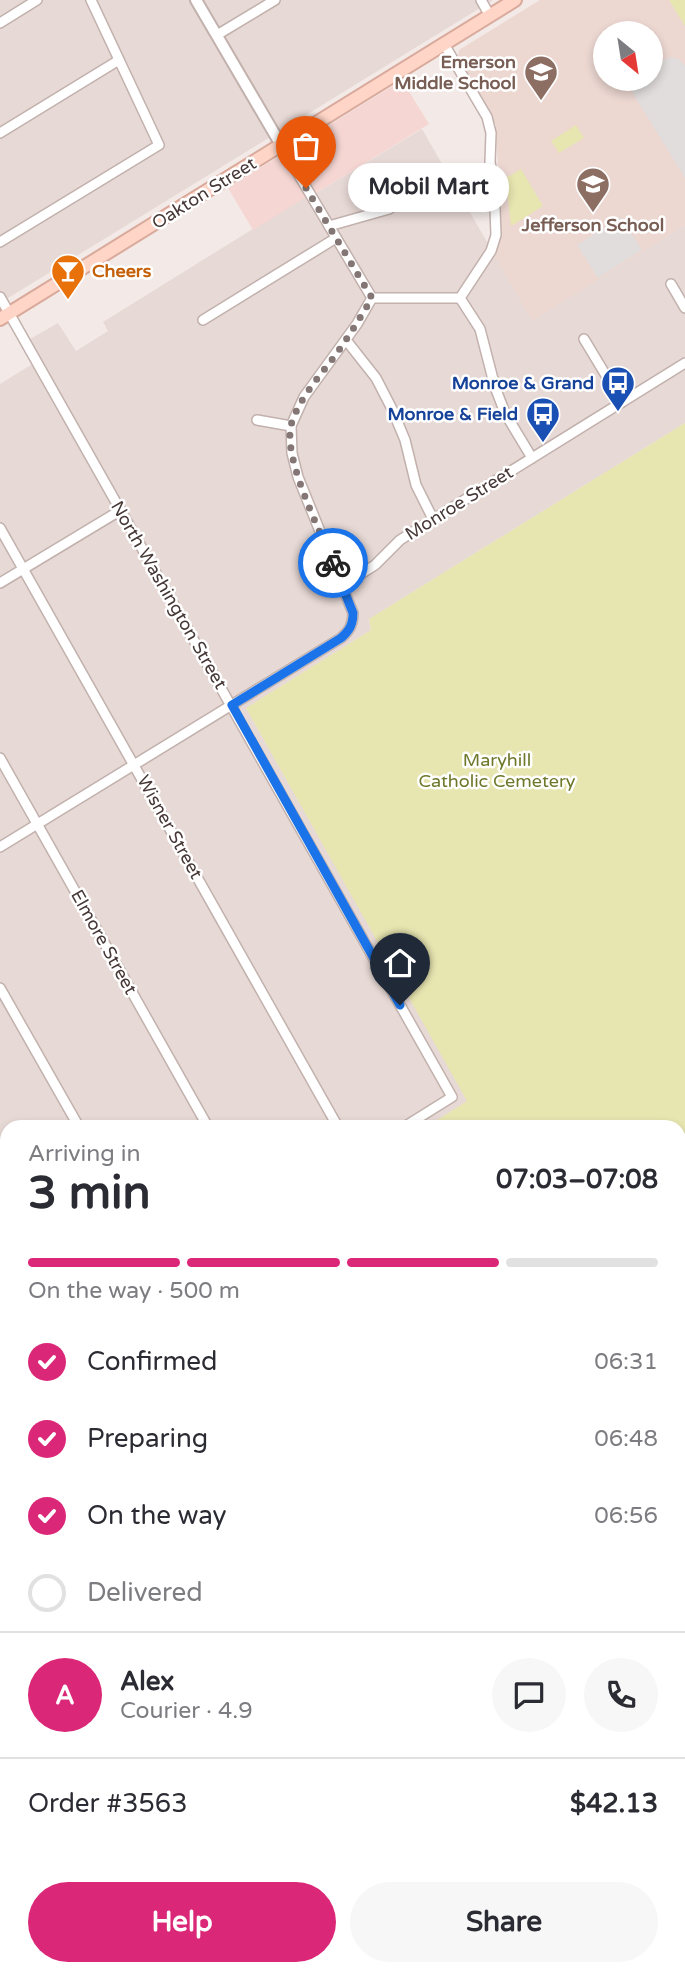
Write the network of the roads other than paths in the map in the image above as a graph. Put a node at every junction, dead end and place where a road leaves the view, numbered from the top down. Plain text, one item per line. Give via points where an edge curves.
1 (37, 0) edge
2 (90, 0) edge
3 (196, 0) edge
4 (275, 0) edge
5 (481, 0) edge
6 (515, 0) edge
7 (490, 16) junction
8 (0, 23) edge
9 (217, 35) junction
10 (444, 44) junction
11 (119, 60) junction
12 (0, 133) edge
13 (281, 145) junction
14 (402, 201) dead end
15 (329, 226) junction
16 (336, 238) junction
17 (0, 242) edge
18 (671, 285) dead end
19 (0, 297) edge
20 (372, 298) junction
21 (460, 298) junction
22 (685, 308) edge
23 (5, 316) edge
24 (203, 320) dead end
25 (584, 339) dead end
26 (346, 340) junction
27 (685, 363) edge
28 (622, 402) junction
29 (257, 420) dead end
30 (291, 426) junction
31 (532, 458) junction
32 (121, 510) junction
33 (433, 519) junction
34 (0, 528) edge
35 (23, 569) junction
36 (0, 583) edge
37 (342, 586) junction
38 (232, 705) junction
39 (0, 758) edge
40 (134, 765) junction
41 (38, 824) junction
42 (0, 847) edge
43 (0, 988) edge
44 (75, 1120) edge
45 (204, 1120) edge
46 (334, 1120) edge
47 (415, 1120) edge

1 - 8 street
2 - 11 street
3 - 9 street
4 - 9 street
5 - 7 street
6 - 7 main road, Oakton Street
7 - 10 main road, Oakton Street
9 - 13 street
10 - 13 main road, Oakton Street
10 - 21 street via 490,125 495,243
11 - 12 street
11 - 17 street via 159,145
13 - 15 street
13 - 23 main road, Oakton Street
14 - 15 street
15 - 16 street
16 - 20 street
16 - 24 street
18 - 22 street
19 - 23 street, North Washington Street
20 - 21 street
20 - 26 street
21 - 31 street via 480,329 505,413
23 - 32 street, North Washington Street
25 - 28 street
26 - 30 street via 304,397
26 - 33 street via 389,401 405,440 418,493
27 - 28 street, Monroe Street
28 - 31 street, Monroe Street
29 - 30 street
30 - 37 street via 298,477
31 - 33 street, Monroe Street
32 - 35 street
32 - 38 street, North Washington Street
33 - 37 street, Monroe Street
34 - 35 street, Wisner Street
35 - 36 street
35 - 40 street, Wisner Street
37 - 38 street via 353,613 348,632
38 - 40 street
38 - 47 street, North Washington Street via 452,1097
39 - 41 street, Elmore Street
40 - 41 street
40 - 46 street, Wisner Street
41 - 42 street
41 - 45 street, Elmore Street
43 - 44 street

